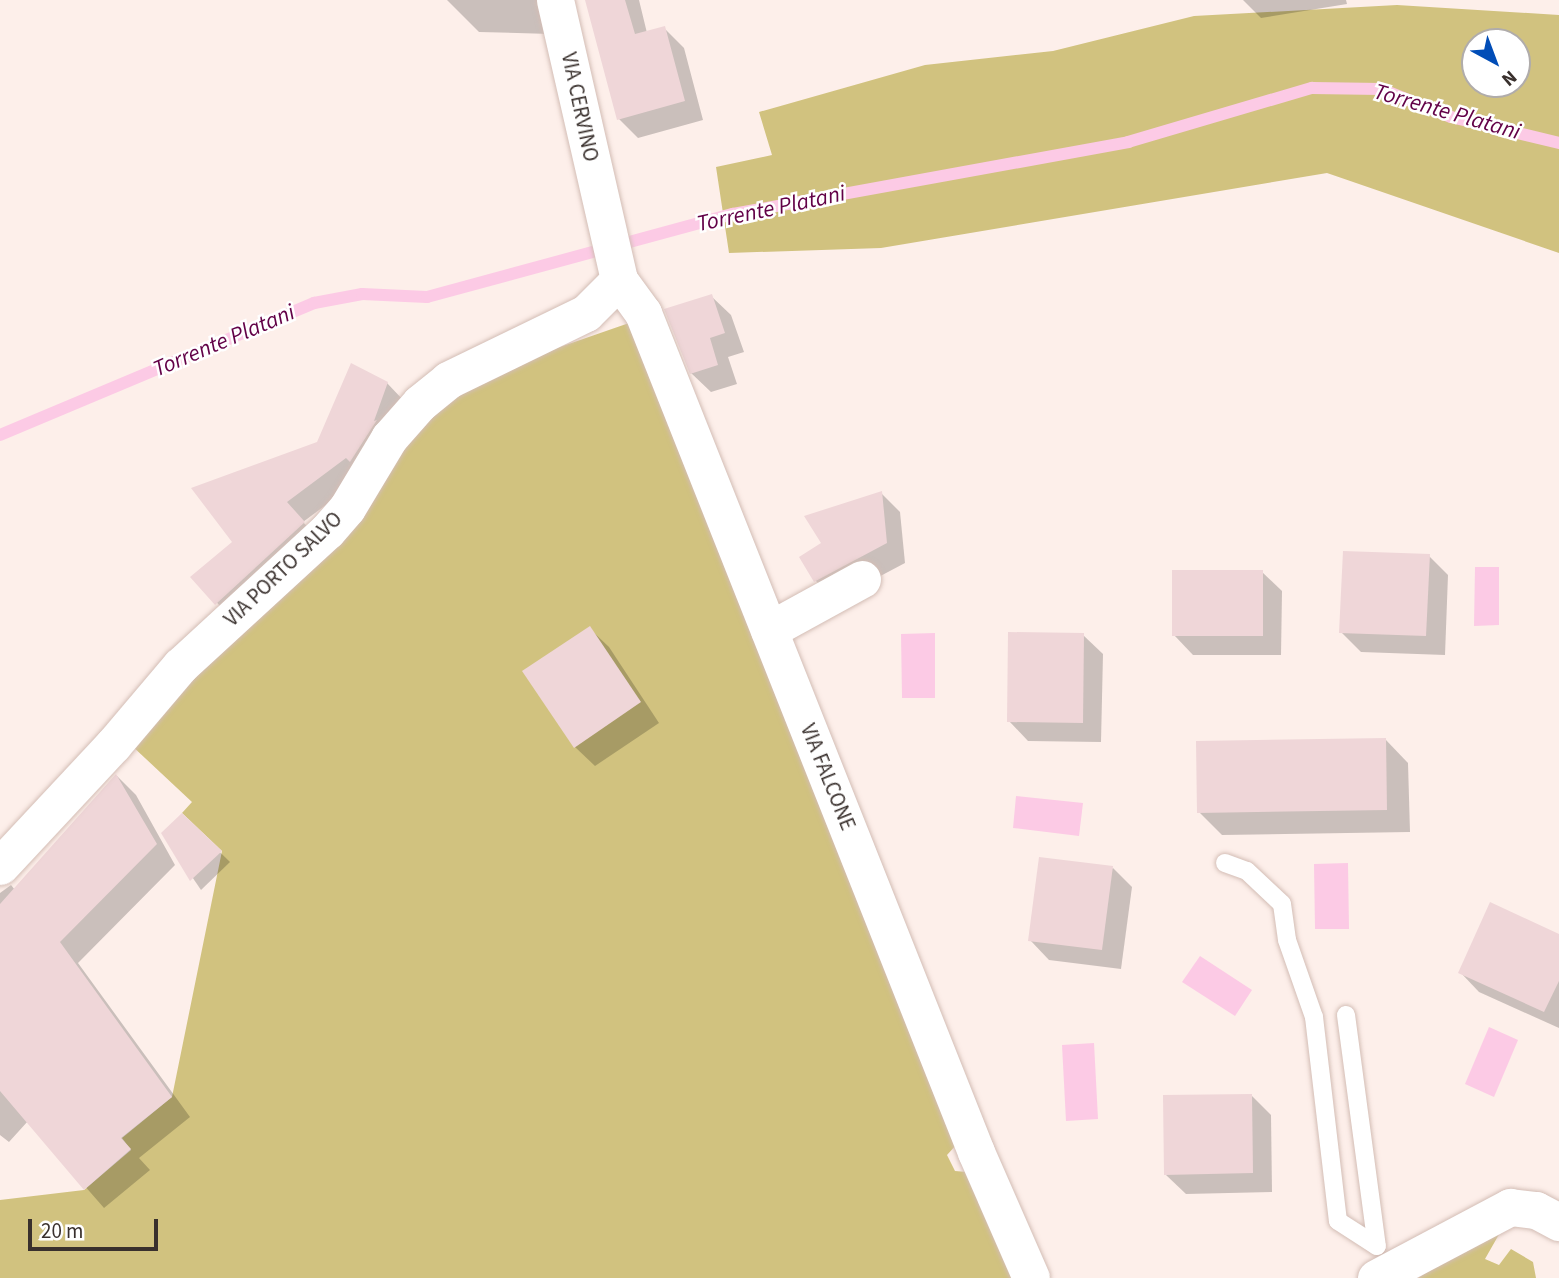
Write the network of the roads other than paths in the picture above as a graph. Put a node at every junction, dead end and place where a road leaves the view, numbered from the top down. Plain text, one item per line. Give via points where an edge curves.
1 (555, 0) edge
2 (619, 280) junction
3 (862, 579) dead end
4 (769, 630) junction
5 (1225, 863) dead end
6 (0, 866) edge
7 (1346, 1015) dead end
8 (1559, 1222) edge
9 (1031, 1278) edge
10 (1376, 1278) edge

1 - 2 street, VIA CERVINO
2 - 4 street, VIA FALCONE via 643,313
2 - 6 street, VIA PORTO SALVO via 586,313 460,374 420,402 389,438 347,508 327,531 180,666 113,746
3 - 4 street
4 - 9 street, VIA FALCONE via 976,1152
5 - 7 lane via 1247,871 1282,904 1287,940 1314,1017 1338,1221 1377,1246
8 - 10 street via 1536,1210 1510,1207

